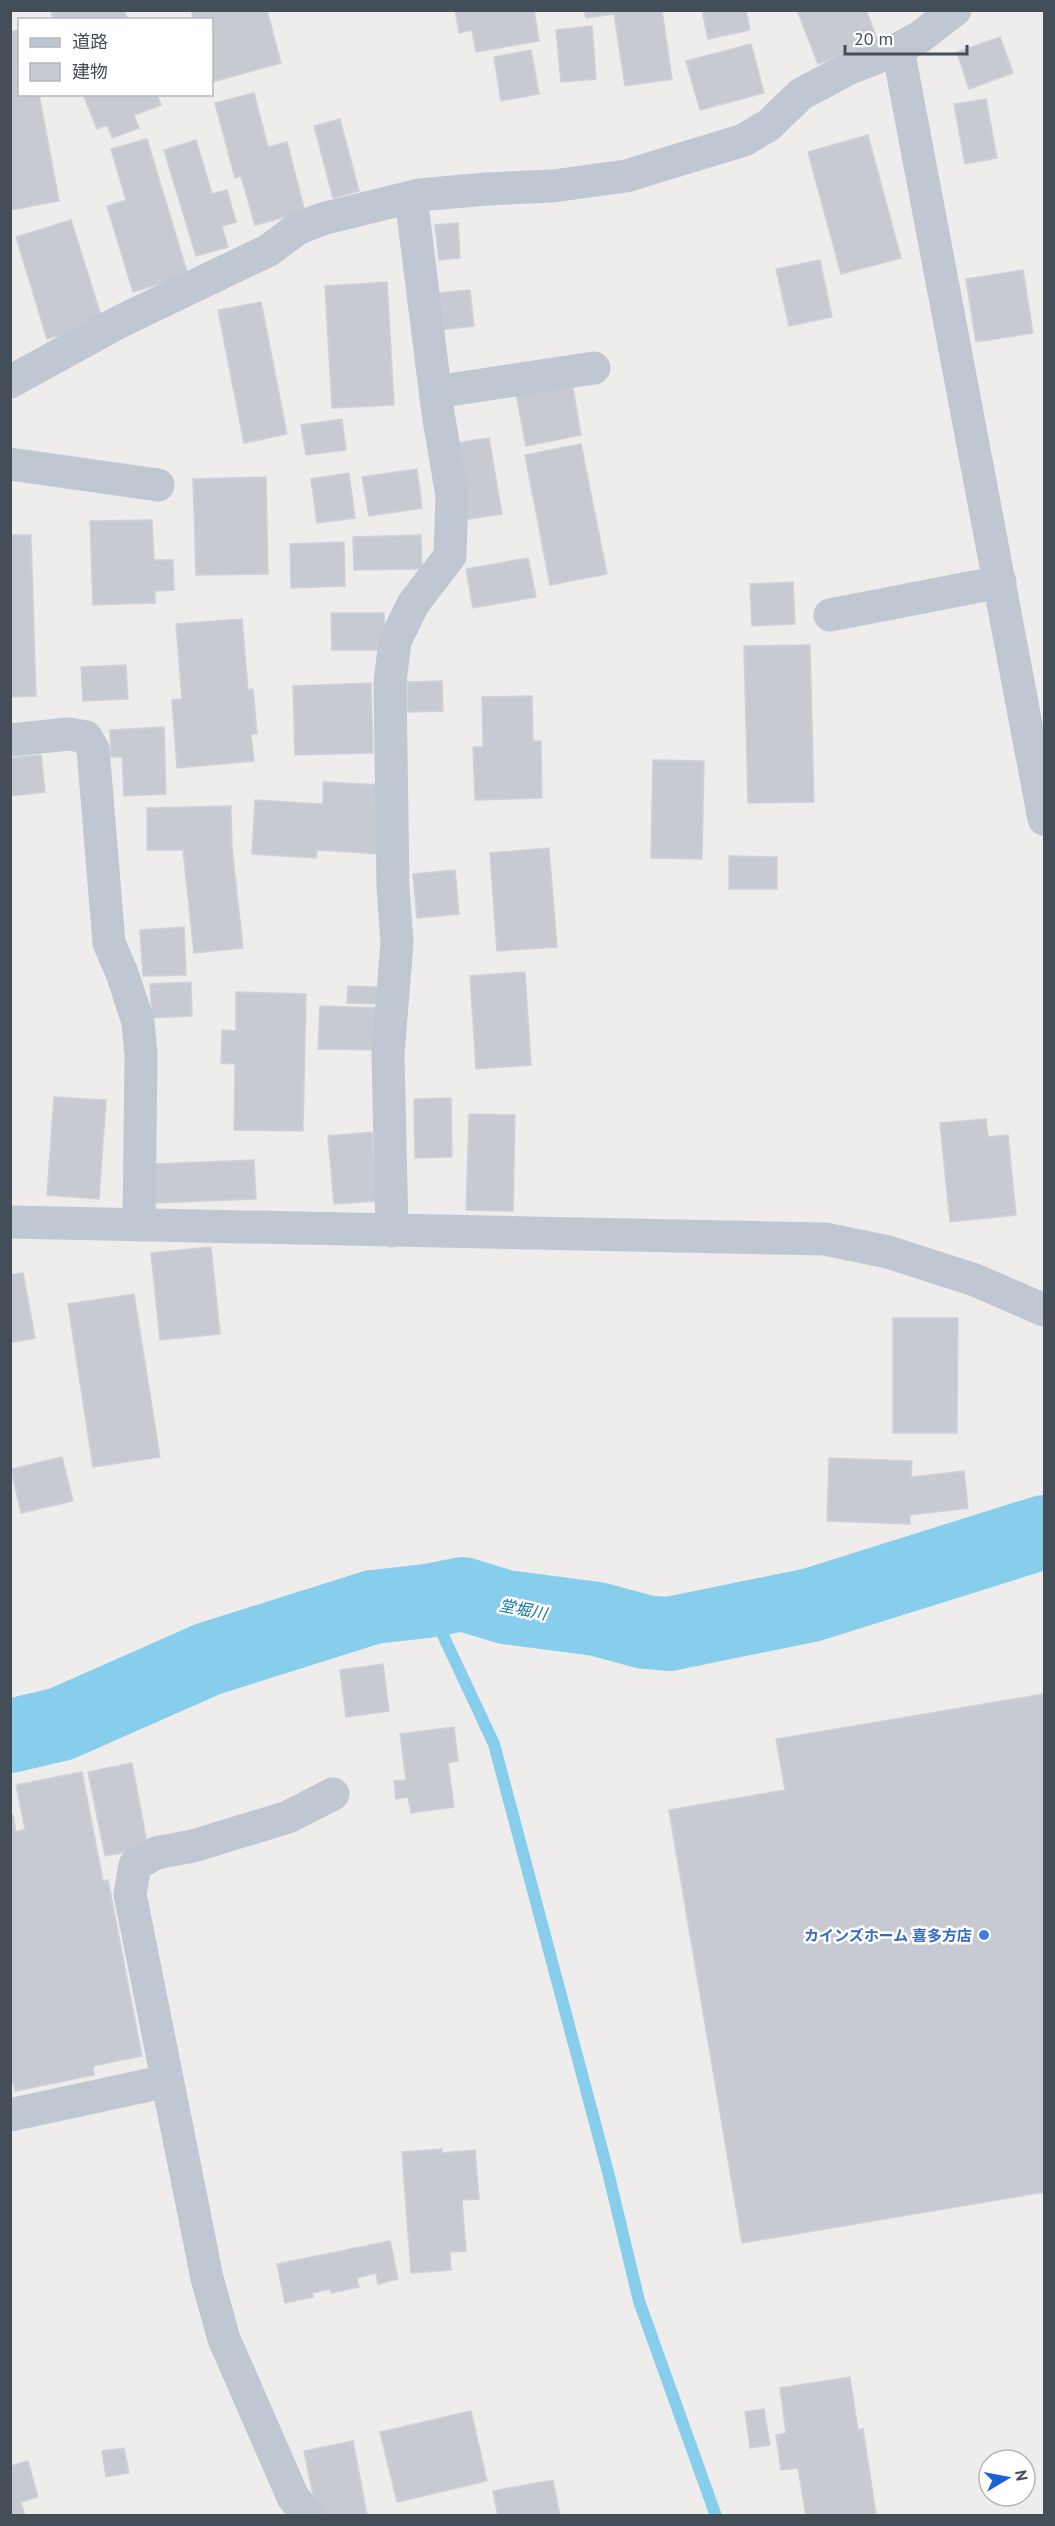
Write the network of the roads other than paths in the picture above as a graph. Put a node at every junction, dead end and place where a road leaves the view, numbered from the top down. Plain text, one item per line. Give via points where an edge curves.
1 (955, 10) edge
2 (898, 49) junction
3 (411, 197) junction
4 (594, 368) dead end
5 (10, 382) edge
6 (436, 392) junction
7 (10, 464) edge
8 (158, 485) dead end
9 (1000, 582) junction
10 (830, 615) dead end
11 (10, 740) edge
12 (1044, 819) edge
13 (10, 1222) edge
14 (139, 1225) junction
15 (392, 1231) junction
16 (1044, 1310) edge
17 (333, 1794) dead end
18 (167, 2080) junction
19 (10, 2115) edge
20 (308, 2516) edge

1 - 2 street
2 - 3 street via 801,94 769,125 744,140 711,152 626,176
2 - 9 street
3 - 5 street via 322,219 297,230 269,250 119,322
3 - 6 street
4 - 6 street
6 - 15 street via 452,496 450,556 413,604 395,641 390,682 397,943 388,1054
7 - 8 street
9 - 10 street
9 - 12 street
11 - 14 street via 69,734 86,737 93,748 109,943 138,1022
13 - 14 street
14 - 15 street
15 - 16 street via 825,1239 888,1252 975,1280
17 - 18 street via 288,1817 156,1853 135,1865 130,1894
18 - 19 street
18 - 20 street via 207,2278 224,2339 293,2497

